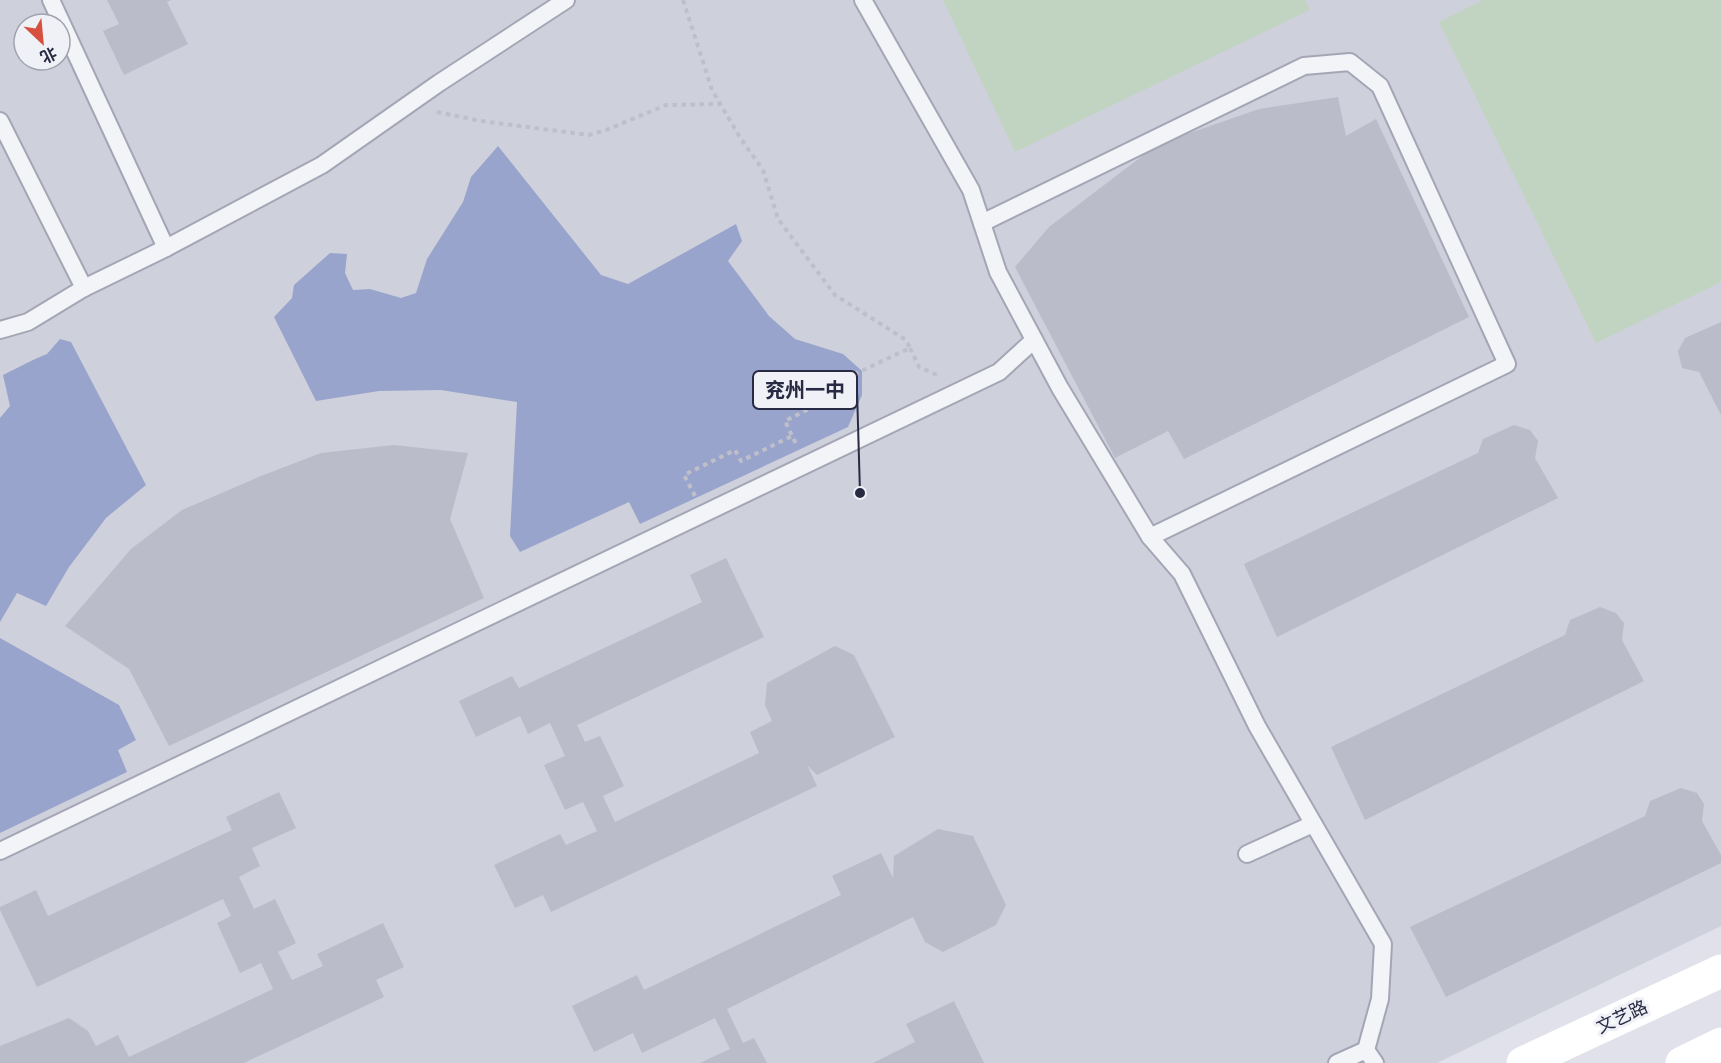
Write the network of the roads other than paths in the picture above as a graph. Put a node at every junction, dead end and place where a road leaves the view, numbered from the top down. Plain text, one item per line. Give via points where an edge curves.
1 (51, 0) edge
2 (566, 0) edge
3 (863, 0) edge
4 (0, 121) edge
5 (982, 223) junction
6 (166, 248) junction
7 (84, 288) junction
8 (0, 330) edge
9 (1034, 340) junction
10 (1150, 537) junction
11 (1313, 824) junction
12 (0, 851) edge
13 (1247, 854) dead end
14 (1721, 971) edge
15 (1721, 1044) edge
16 (1370, 1056) edge
17 (1337, 1063) edge
18 (1523, 1063) edge
19 (1682, 1063) edge

1 - 6 lane
2 - 6 lane via 322,165
3 - 5 lane via 971,190
4 - 7 lane
5 - 9 lane via 998,272
5 - 10 lane via 1304,66 1350,62 1380,86 1507,364
6 - 7 lane
7 - 8 lane via 28,322
9 - 10 lane
9 - 12 lane via 999,372
10 - 11 lane via 1182,574 1257,726
11 - 13 lane
11 - 16 lane via 1383,944 1380,999
14 - 18 main road, 文艺路
15 - 19 main road
16 - 17 lane

